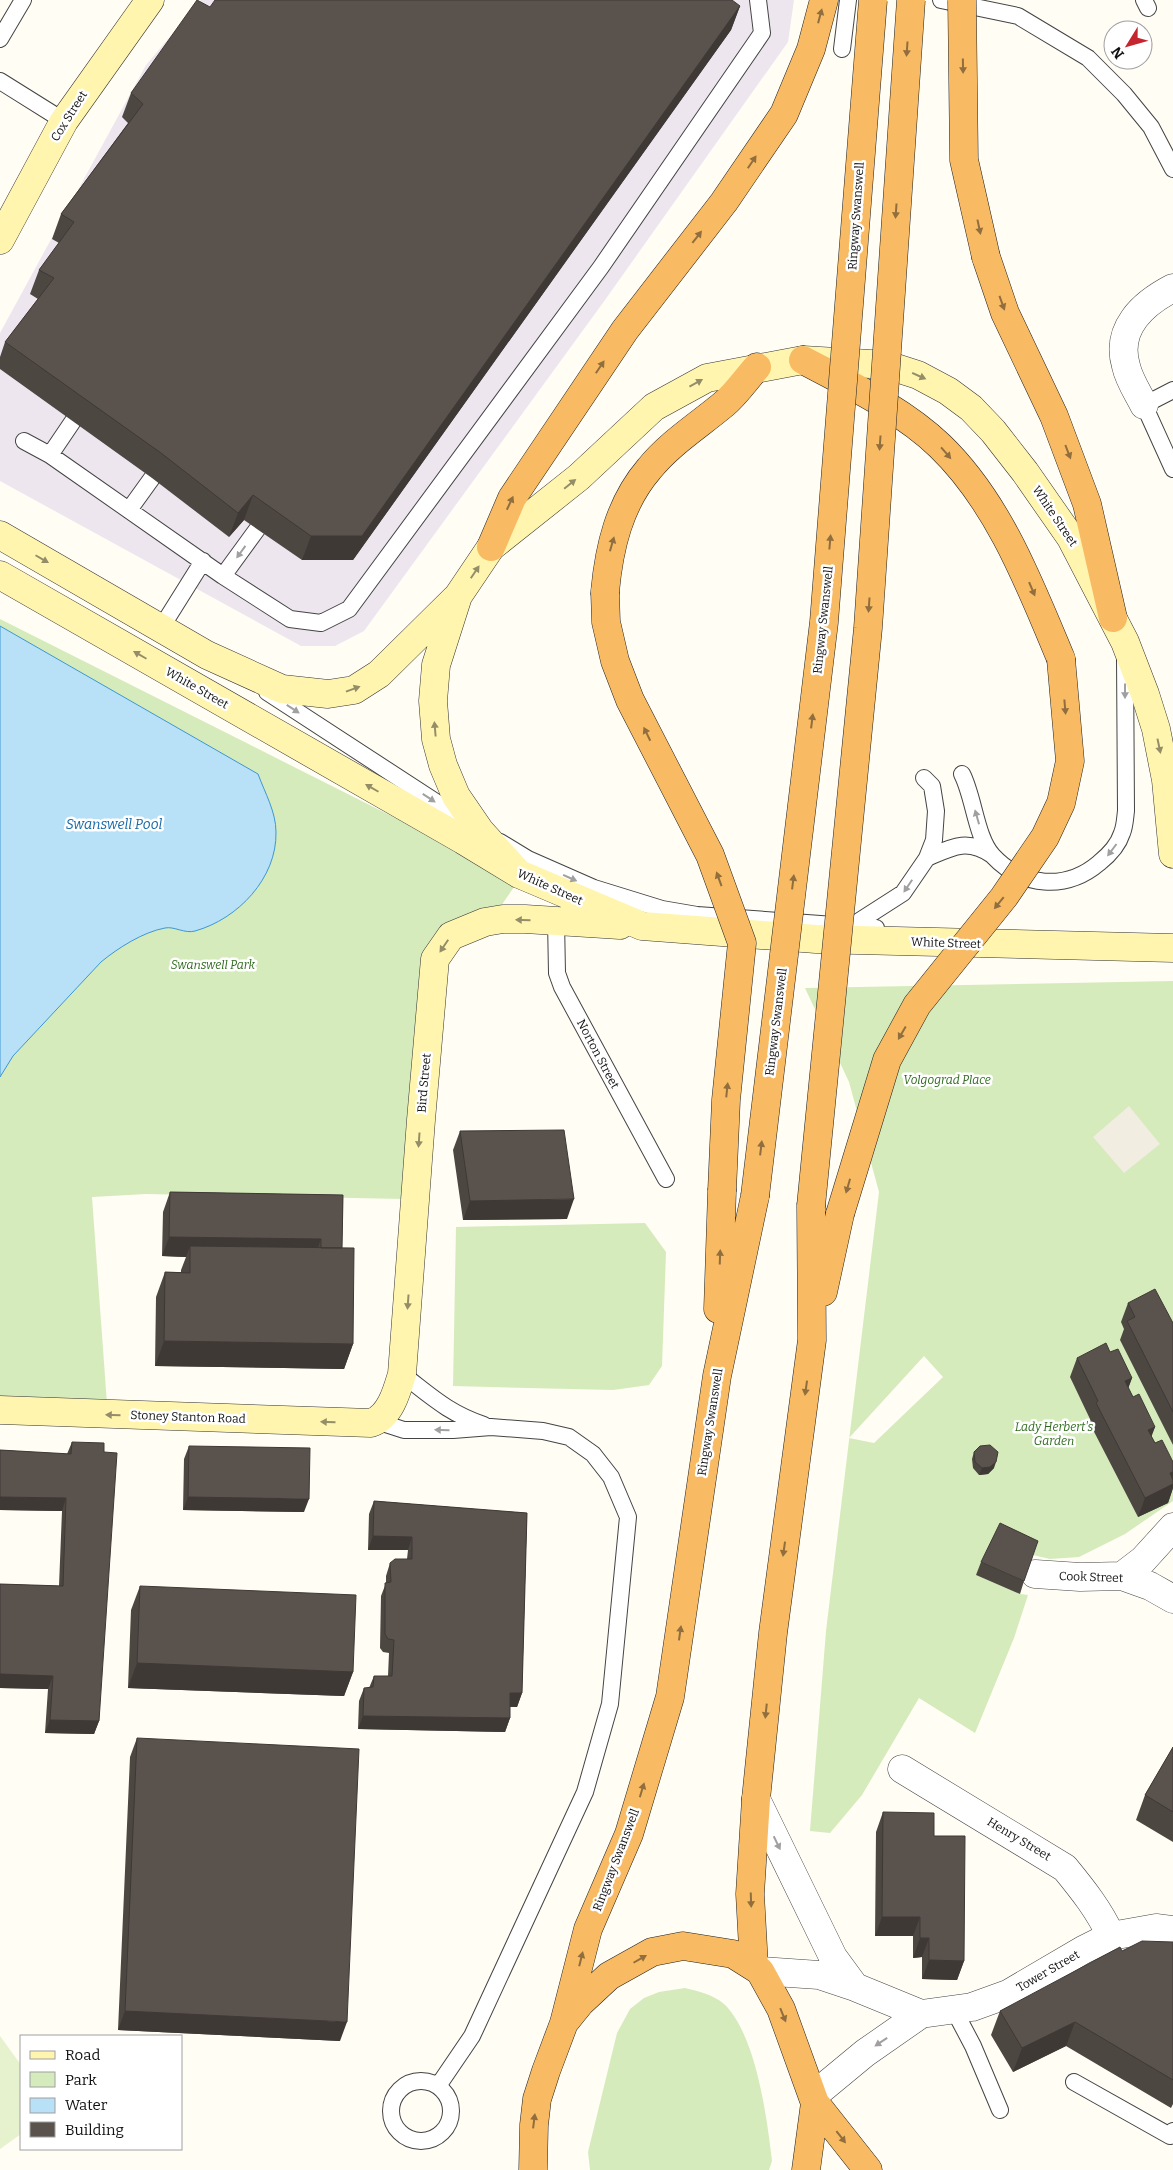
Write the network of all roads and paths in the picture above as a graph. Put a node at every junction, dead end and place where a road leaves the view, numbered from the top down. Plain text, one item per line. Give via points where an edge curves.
1 (23, 0) edge
2 (150, 0) edge
3 (758, 0) edge
4 (824, 0) edge
5 (848, 0) edge
6 (873, 0) edge
7 (911, 0) edge
8 (941, 0) edge
9 (962, 0) edge
10 (0, 39) edge
11 (842, 49) dead end
12 (0, 81) edge
13 (64, 121) junction
14 (1173, 169) edge
15 (0, 240) edge
16 (1173, 288) edge
17 (802, 360) junction
18 (757, 367) junction
19 (1173, 390) edge
20 (1144, 405) junction
21 (73, 421) edge
22 (24, 441) dead end
23 (50, 455) junction
24 (1173, 469) edge
25 (152, 478) edge
26 (129, 510) junction
27 (258, 528) edge
28 (0, 535) edge
29 (491, 547) junction
30 (203, 561) junction
31 (0, 575) edge
32 (223, 576) junction
33 (458, 596) junction
34 (1113, 618) junction
35 (161, 628) junction
36 (1124, 642) junction
37 (207, 655) junction
38 (962, 774) dead end
39 (924, 778) dead end
40 (480, 831) junction
41 (1173, 854) edge
42 (992, 855) junction
43 (927, 858) junction
44 (520, 874) junction
45 (556, 921) junction
46 (642, 926) junction
47 (853, 926) junction
48 (816, 939) junction
49 (1173, 948) edge
50 (666, 1179) dead end
51 (812, 1340) junction
52 (402, 1374) junction
53 (717, 1376) junction
54 (0, 1410) edge
55 (376, 1422) junction
56 (491, 1427) junction
57 (1173, 1528) edge
58 (1035, 1574) dead end
59 (1122, 1576) junction
60 (1173, 1599) edge
61 (902, 1769) dead end
62 (756, 1799) junction
63 (1173, 1930) edge
64 (1111, 1936) junction
65 (757, 1969) junction
66 (855, 1987) junction
67 (954, 2010) junction
68 (921, 2014) junction
69 (564, 2023) junction
70 (1074, 2082) dead end
71 (438, 2086) dead end
72 (814, 2100) junction
73 (1000, 2110) dead end
74 (1173, 2131) edge
75 (533, 2170) edge
76 (806, 2170) edge
77 (868, 2170) edge

1 - 10 lane
2 - 13 main road, Cox Street
3 - 32 lane via 762,33 601,267 349,609 321,623 290,619
29 -> 4 highway via 512,498 625,330 724,202 784,114 812,49
5 - 11 lane
53 -> 6 highway, Ringway Swanswell, bridge via 755,1196 824,622
7 -> 51 highway, bridge via 868,628 811,1206
8 - 14 lane via 1018,16 1088,58 1124,94 1150,127
9 -> 34 highway, bridge via 964,160 986,258 1005,313 1054,416 1088,504
12 - 13 lane
13 - 15 main road, Cox Street
16 - 20 street via 1148,304 1134,319 1122,348 1126,367
17 - 18 main road, White Street
17 -> 34 main road, White Street via 887,365 918,375 971,408 993,430 1071,538
17 -> 51 highway, bridge via 899,414 946,453 981,494 1028,582 1061,658 1070,761 1061,803 1040,844 1004,897 917,1005 886,1060 840,1214
29 -> 18 main road, White Street via 579,478 654,407 707,378
53 -> 18 highway, bridge via 726,1100 742,943 710,855 630,700 615,661 606,622 605,592 618,522 632,492 649,468 680,438 726,403
19 - 20 lane
20 - 24 lane
21 - 23 lane
22 - 23 lane
23 - 26 lane
25 - 26 lane
26 - 30 lane
27 -> 32 lane
28 -> 35 main road
33 -> 29 main road, White Street
30 - 32 lane
30 - 35 lane
44 -> 31 main road, White Street
37 -> 33 main road via 282,689 328,694 354,690 379,674
40 -> 33 main road via 456,796 436,740 433,701 436,665
34 - 36 main road, White Street
35 - 37 main road
36 -> 41 main road, White Street via 1156,729 1166,780
36 -> 42 lane via 1126,811 1122,834 1112,852 1079,878 1064,882 1027,879
37 -> 40 lane
42 -> 38 lane via 984,842
39 - 43 lane via 932,786 936,811 934,840
40 - 44 main road
40 -> 47 lane via 528,859 594,888 662,908 698,915
42 - 43 lane via 983,849 960,845
43 -> 47 lane via 903,894
44 - 46 main road, White Street
45 - 46 main road, Bird Street
45 - 50 lane, Norton Street via 557,973 562,987
45 -> 52 main road, Bird Street via 503,919 485,922 451,936 435,960
46 - 48 main road, White Street
47 - 48 lane
47 - 49 lane via 1043,935
48 - 49 main road, White Street
51 -> 62 highway via 773,1632
52 - 55 main road, Bird Street via 390,1405
52 - 56 lane via 462,1418
69 -> 53 highway, Ringway Swanswell via 588,1928 629,1834 670,1697
55 -> 54 main road, Stoney Stanton Road
56 -> 55 lane via 404,1430
56 - 71 lane via 544,1430 569,1437 593,1454 611,1477 628,1517 610,1704 585,1792 472,2036
57 - 59 street via 1143,1560
58 - 59 street, Cook Street
59 - 60 street, Cook Street
61 - 64 street, Henry Street via 1065,1868 1101,1914
62 -> 65 highway via 750,1894
62 -> 66 street via 833,1956
63 - 64 street, Tower Street via 1156,1928
64 - 67 street, Tower Street via 1008,1994
65 - 66 street, Tower Street via 819,1975
69 -> 65 highway via 609,1976 652,1952 683,1946 702,1948 733,1954
65 -> 72 highway via 781,2010
66 - 68 street, Tower Street
67 - 68 street, Tower Street
67 - 73 lane
68 -> 72 street, Tower Street via 865,2052
75 -> 69 highway via 537,2099
70 - 74 lane via 1170,2136
72 - 76 highway
72 -> 77 highway

